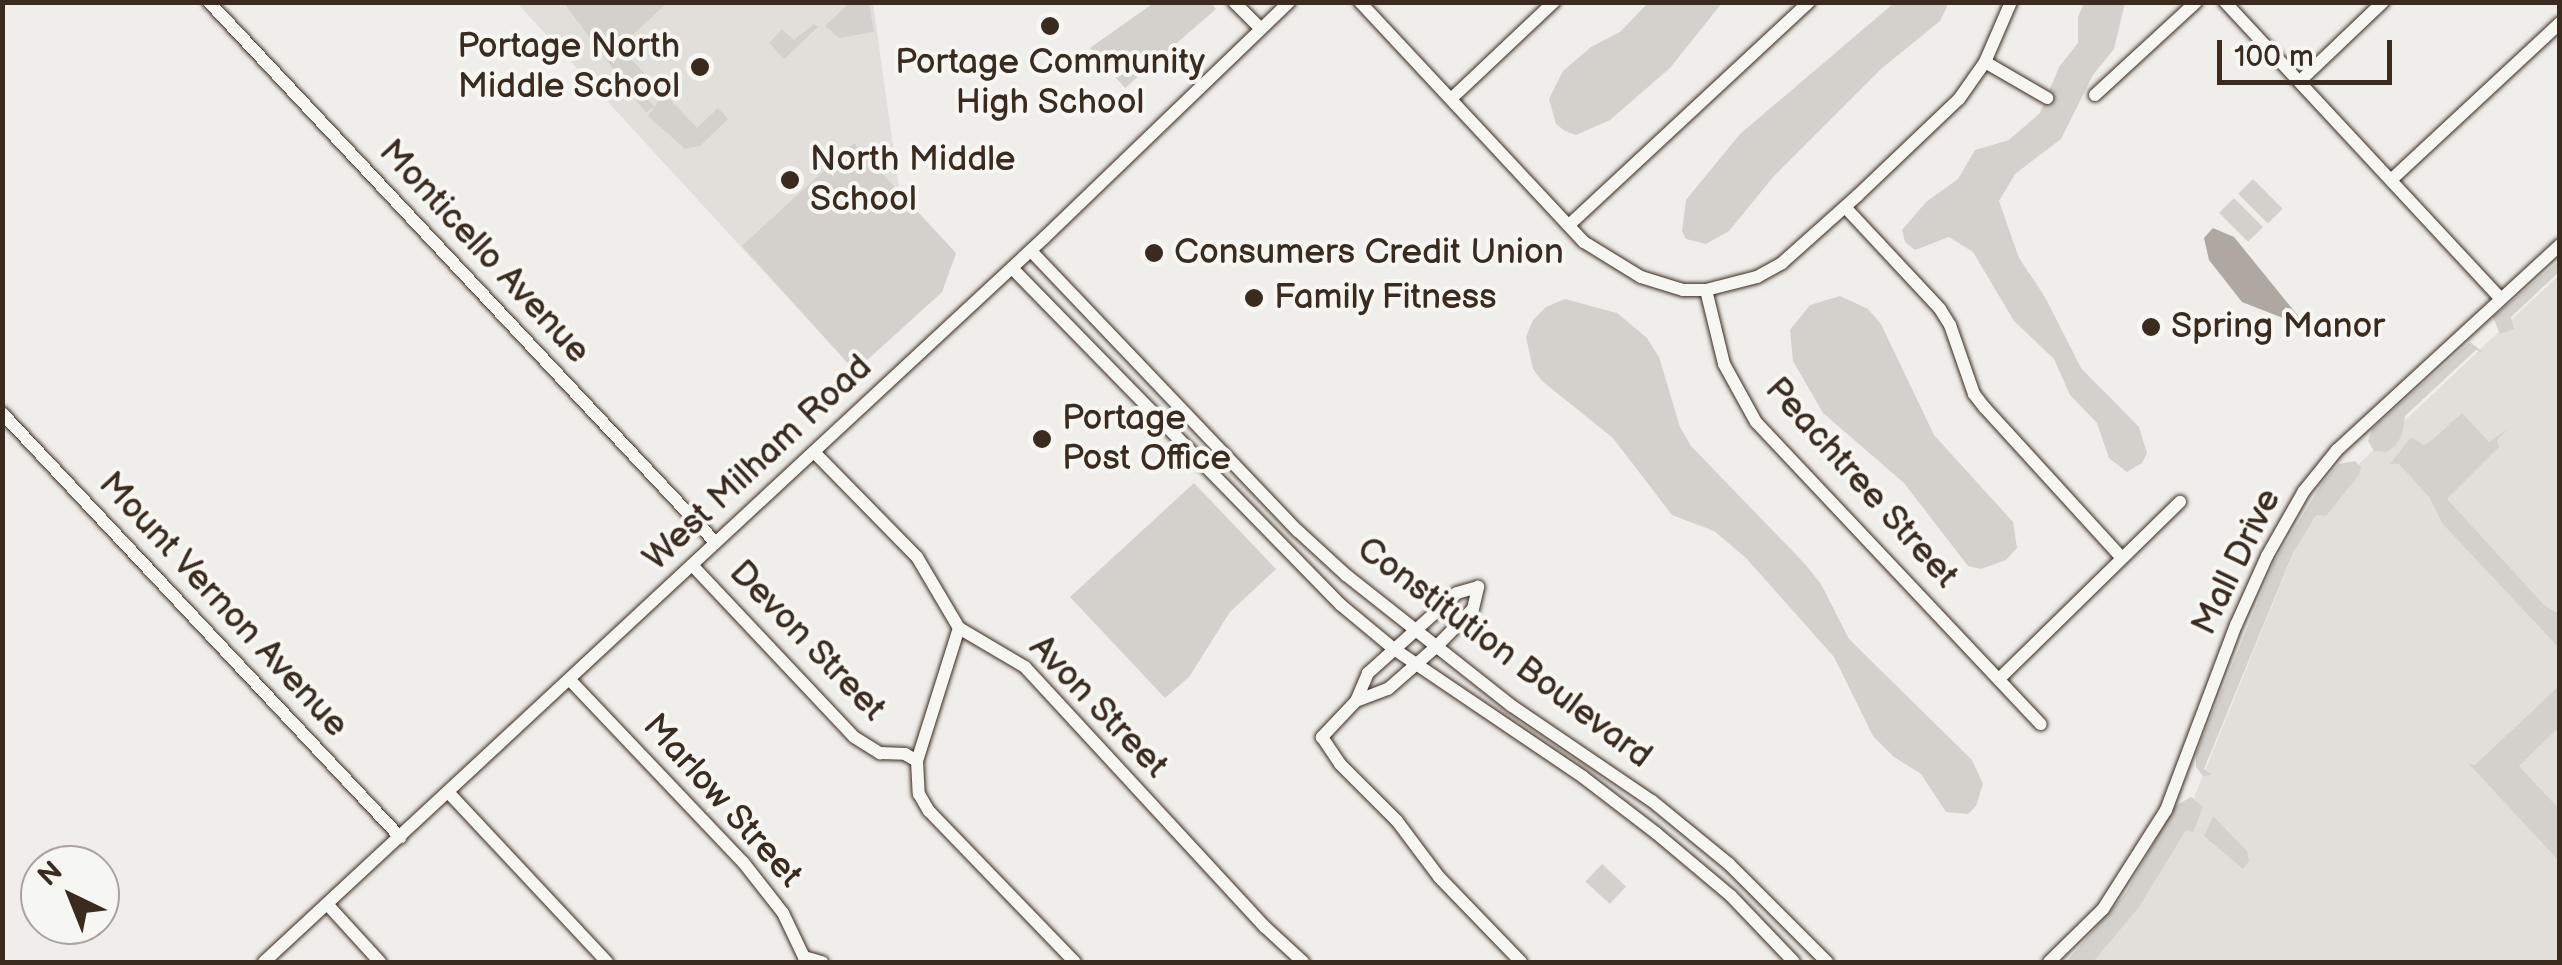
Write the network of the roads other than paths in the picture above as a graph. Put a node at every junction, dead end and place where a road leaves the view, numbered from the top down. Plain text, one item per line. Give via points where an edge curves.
1 (209, 2) edge
2 (1234, 2) edge
3 (1289, 2) edge
4 (1360, 2) edge
5 (1554, 2) edge
6 (1810, 2) edge
7 (2011, 2) edge
8 (2196, 2) edge
9 (2225, 2) edge
10 (2383, 2) edge
11 (2560, 24) edge
12 (1262, 29) junction
13 (1986, 62) junction
14 (2300, 81) junction
15 (2096, 95) dead end
16 (1452, 98) junction
17 (2047, 98) dead end
18 (2391, 180) junction
19 (1845, 207) junction
20 (1568, 225) junction
21 (2560, 245) edge
22 (1031, 250) junction
23 (1012, 268) junction
24 (1706, 290) junction
25 (2501, 299) junction
26 (2, 413) edge
27 (814, 452) junction
28 (2180, 502) dead end
29 (716, 543) junction
30 (2121, 557) junction
31 (692, 565) junction
32 (959, 628) junction
33 (1415, 631) junction
34 (1436, 647) junction
35 (1394, 649) junction
36 (1416, 664) junction
37 (2000, 678) junction
38 (570, 680) junction
39 (1356, 701) junction
40 (2041, 724) dead end
41 (917, 760) junction
42 (448, 792) junction
43 (400, 837) junction
44 (327, 904) junction
45 (798, 960) edge
46 (264, 962) edge
47 (380, 962) edge
48 (607, 962) edge
49 (822, 962) edge
50 (1075, 962) edge
51 (1303, 962) edge
52 (1521, 962) edge
53 (1794, 962) edge
54 (1826, 962) edge
55 (2049, 962) edge

1 - 29 street, Monticello Avenue
2 - 12 street
3 - 12 street, West Milham Road
4 - 16 street
5 - 16 street
6 - 20 street
7 - 13 street
8 - 15 street
9 - 14 street
10 - 14 street
11 - 18 street
12 - 22 street, West Milham Road
13 - 17 street
13 - 19 street via 1958,99
14 - 18 street
16 - 20 street
18 - 25 street
19 - 24 street via 1782,263
19 - 30 street via 1940,309 1985,408
20 - 24 street via 1625,270 1683,290
21 - 25 street, Mall Drive
22 - 23 street, West Milham Road
22 - 33 street, Constitution Boulevard via 1298,531
23 - 27 street, West Milham Road
23 - 35 street, Constitution Boulevard via 1340,605
24 - 37 street, Peachtree Street via 1724,364 1756,422
25 - 55 street, Mall Drive via 2338,450 2304,490 2236,625 2166,810 2103,909
26 - 43 street, Mount Vernon Avenue
27 - 29 street, West Milham Road
27 - 32 street, Avon Street via 916,556
28 - 30 street
29 - 31 street, West Milham Road
30 - 37 street
31 - 38 street, West Milham Road
31 - 41 street, Devon Street via 854,737 880,753
32 - 41 street
32 - 51 street, Avon Street via 1025,667
33 - 34 street, Constitution Boulevard
33 - 34 street via 1457,594 1478,586 1473,609
33 - 35 street
34 - 36 street
34 - 54 street, Constitution Boulevard via 1729,864
35 - 36 street, Constitution Boulevard
35 - 39 street via 1368,673
36 - 39 street via 1377,696
36 - 53 street, Constitution Boulevard via 1656,833 1731,896
37 - 40 street, Peachtree Street
38 - 42 street, West Milham Road
38 - 45 street, Marlow Street via 742,862 783,913
39 - 52 street via 1322,738
41 - 50 street via 919,794 929,811
42 - 43 street, West Milham Road
42 - 48 street
43 - 44 street, West Milham Road
44 - 46 street, West Milham Road
44 - 47 street
45 - 49 street, Marlow Street

